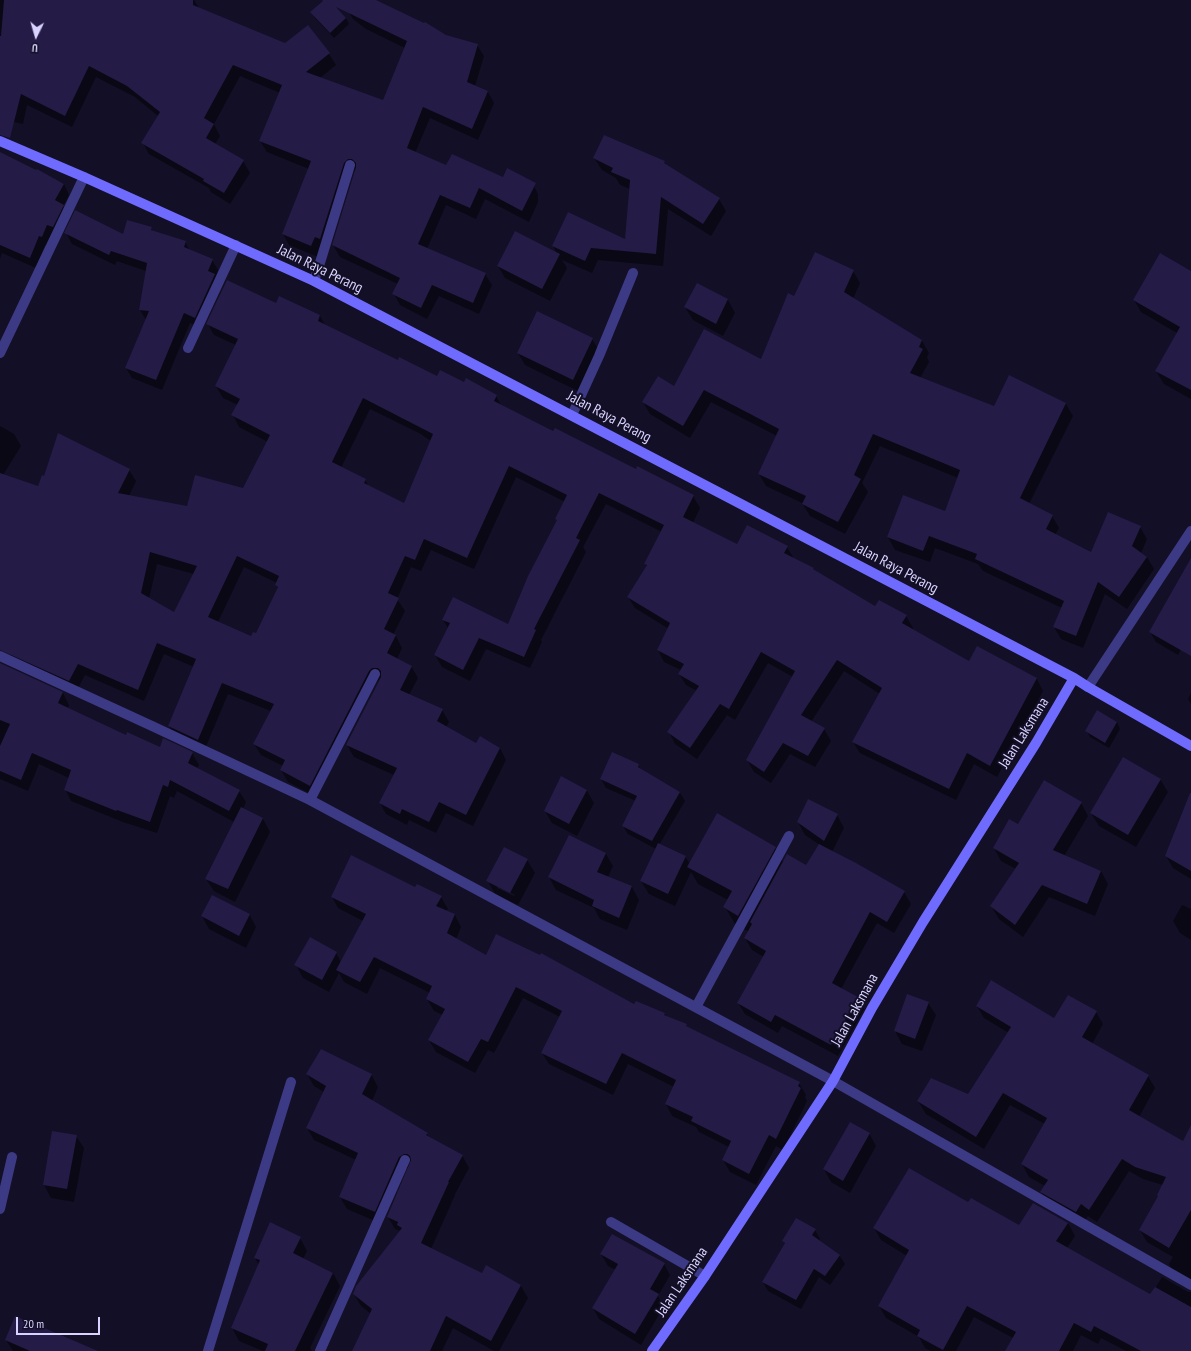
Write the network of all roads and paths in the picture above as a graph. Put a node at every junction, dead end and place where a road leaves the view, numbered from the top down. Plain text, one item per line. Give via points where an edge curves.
1 (0, 141) edge
2 (350, 165) dead end
3 (84, 177) junction
4 (236, 245) junction
5 (633, 273) dead end
6 (314, 281) junction
7 (188, 348) dead end
8 (0, 353) edge
9 (572, 415) junction
10 (1191, 531) edge
11 (0, 656) edge
12 (375, 674) dead end
13 (1074, 678) junction
14 (1088, 687) junction
15 (1191, 746) edge
16 (310, 800) junction
17 (789, 836) dead end
18 (696, 1007) junction
19 (833, 1081) junction
20 (291, 1082) dead end
21 (12, 1158) dead end
22 (405, 1160) dead end
23 (0, 1209) edge
24 (611, 1222) dead end
25 (705, 1276) junction
26 (1191, 1285) edge
27 (208, 1351) edge
28 (320, 1351) edge
29 (652, 1351) edge

1 - 3 main road, Jalan Raya Perang
2 - 6 street
3 - 4 main road, Jalan Raya Perang
3 - 8 street
4 - 6 main road, Jalan Raya Perang
4 - 7 street
5 - 9 street
6 - 9 main road, Jalan Raya Perang
9 - 13 main road, Jalan Raya Perang
10 - 14 street
11 - 16 street
12 - 16 street
13 - 14 main road, Jalan Raya Perang
13 - 19 main road, Jalan Laksmana via 1036,743 922,922
14 - 15 main road, Jalan Raya Perang
16 - 18 street
17 - 18 street
18 - 19 street
19 - 25 main road, Jalan Laksmana
19 - 26 street
20 - 27 street
21 - 23 street
22 - 28 street
24 - 25 street
25 - 29 main road, Jalan Laksmana

